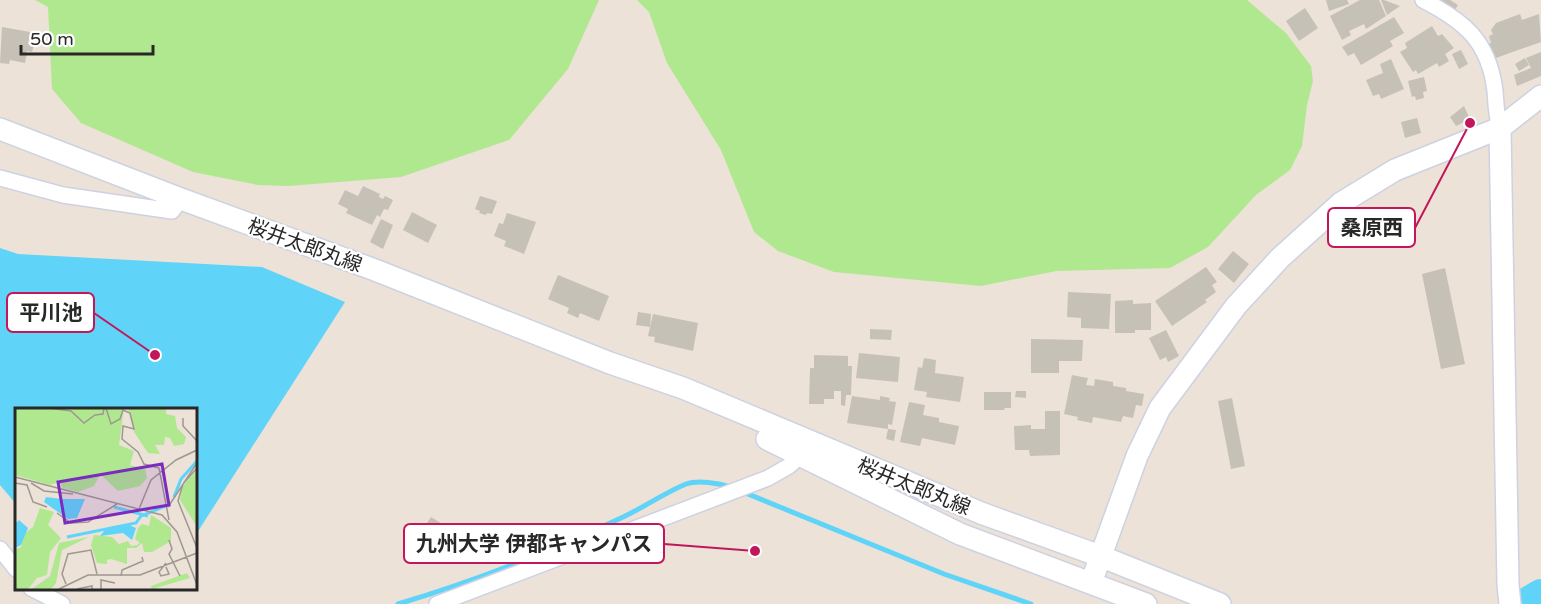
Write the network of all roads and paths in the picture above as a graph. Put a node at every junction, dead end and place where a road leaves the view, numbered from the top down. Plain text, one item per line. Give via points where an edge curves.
1 (1423, 0) edge
2 (1541, 96) edge
3 (1500, 128) junction
4 (0, 129) edge
5 (0, 178) edge
6 (181, 199) junction
7 (807, 450) junction
8 (0, 549) edge
9 (1100, 556) junction
10 (15, 568) edge
11 (1091, 582) junction
12 (33, 589) edge
13 (1509, 598) edge
14 (62, 604) edge
15 (437, 604) edge
16 (1146, 604) edge
17 (1220, 604) edge

1 - 3 street via 1473,34 1484,52
2 - 3 main road
3 - 9 main road via 1395,170 1341,203 1280,258 1236,306 1160,408 1137,456
3 - 13 main road
4 - 6 main road, 桜井太郎丸線
5 - 6 street via 63,195 172,211
6 - 7 main road, 桜井太郎丸線 via 683,388
7 - 9 main road, 桜井太郎丸線
7 - 11 main road, 桜井太郎丸線 via 960,534
7 - 15 street via 768,478
8 - 10 street
9 - 11 main road
9 - 17 main road, 桜井太郎丸線
11 - 16 main road, 桜井太郎丸線
12 - 14 street

